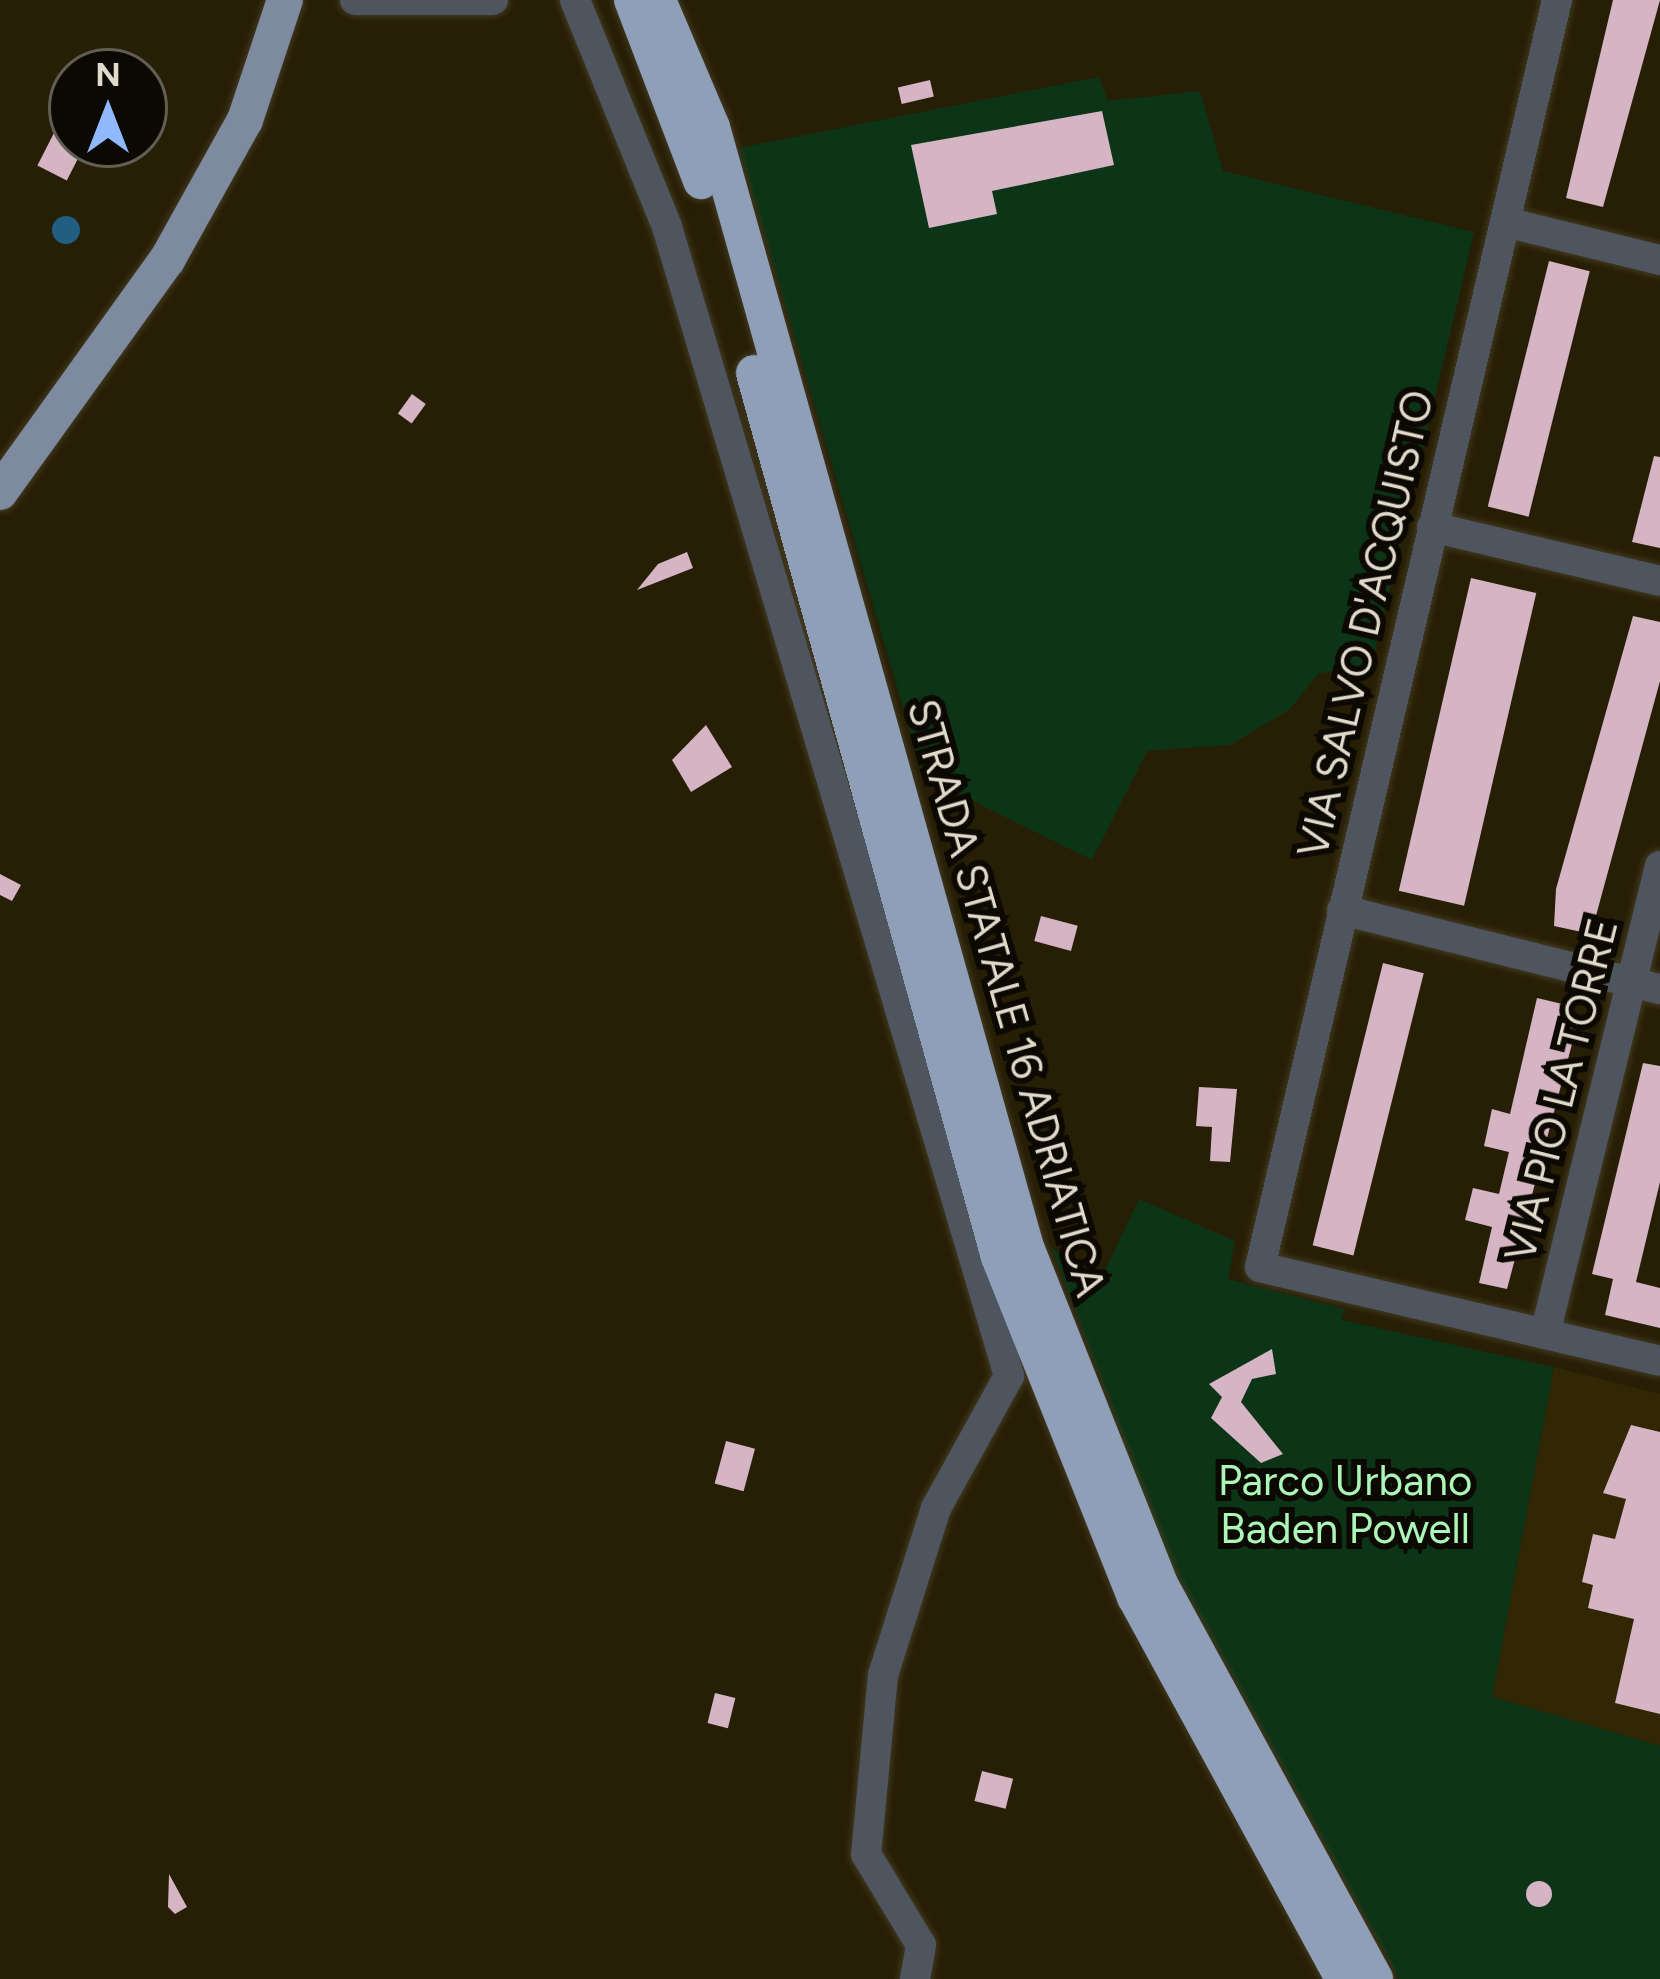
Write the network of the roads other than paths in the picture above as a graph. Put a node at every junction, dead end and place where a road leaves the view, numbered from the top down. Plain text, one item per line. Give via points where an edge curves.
1 (284, 0) edge
2 (355, 0) edge
3 (493, 0) edge
4 (575, 0) edge
5 (632, 0) edge
6 (658, 0) edge
7 (1557, 0) edge
8 (1504, 222) junction
9 (1660, 260) edge
10 (0, 492) edge
11 (1432, 527) junction
12 (1660, 581) edge
13 (1660, 866) edge
14 (1342, 910) junction
15 (1646, 986) edge
16 (1545, 1334) junction
17 (1660, 1360) edge
18 (915, 1979) edge
19 (1343, 1979) edge
20 (1375, 1979) edge

1 - 10 main road via 245,120 167,260
2 - 3 street
4 - 18 street via 667,227 1009,1376 936,1508 883,1675 866,1854 921,1945
5 - 19 highway, STRADA STATALE 16 ADRIATICA via 691,143 999,1257 1136,1597
6 - 20 highway, STRADA STATALE 16 ADRIATICA via 712,127 1026,1247 1161,1586
7 - 8 street, VIA SALVO D'ACQUISTO
8 - 9 street
8 - 11 street, VIA SALVO D'ACQUISTO
11 - 12 street
11 - 14 street, VIA SALVO D'ACQUISTO
13 - 15 street, VIA PIO LA TORRE
14 - 15 street
14 - 16 street, VIA SALVO D'ACQUISTO via 1261,1267
15 - 16 street, VIA PIO LA TORRE
16 - 17 street

